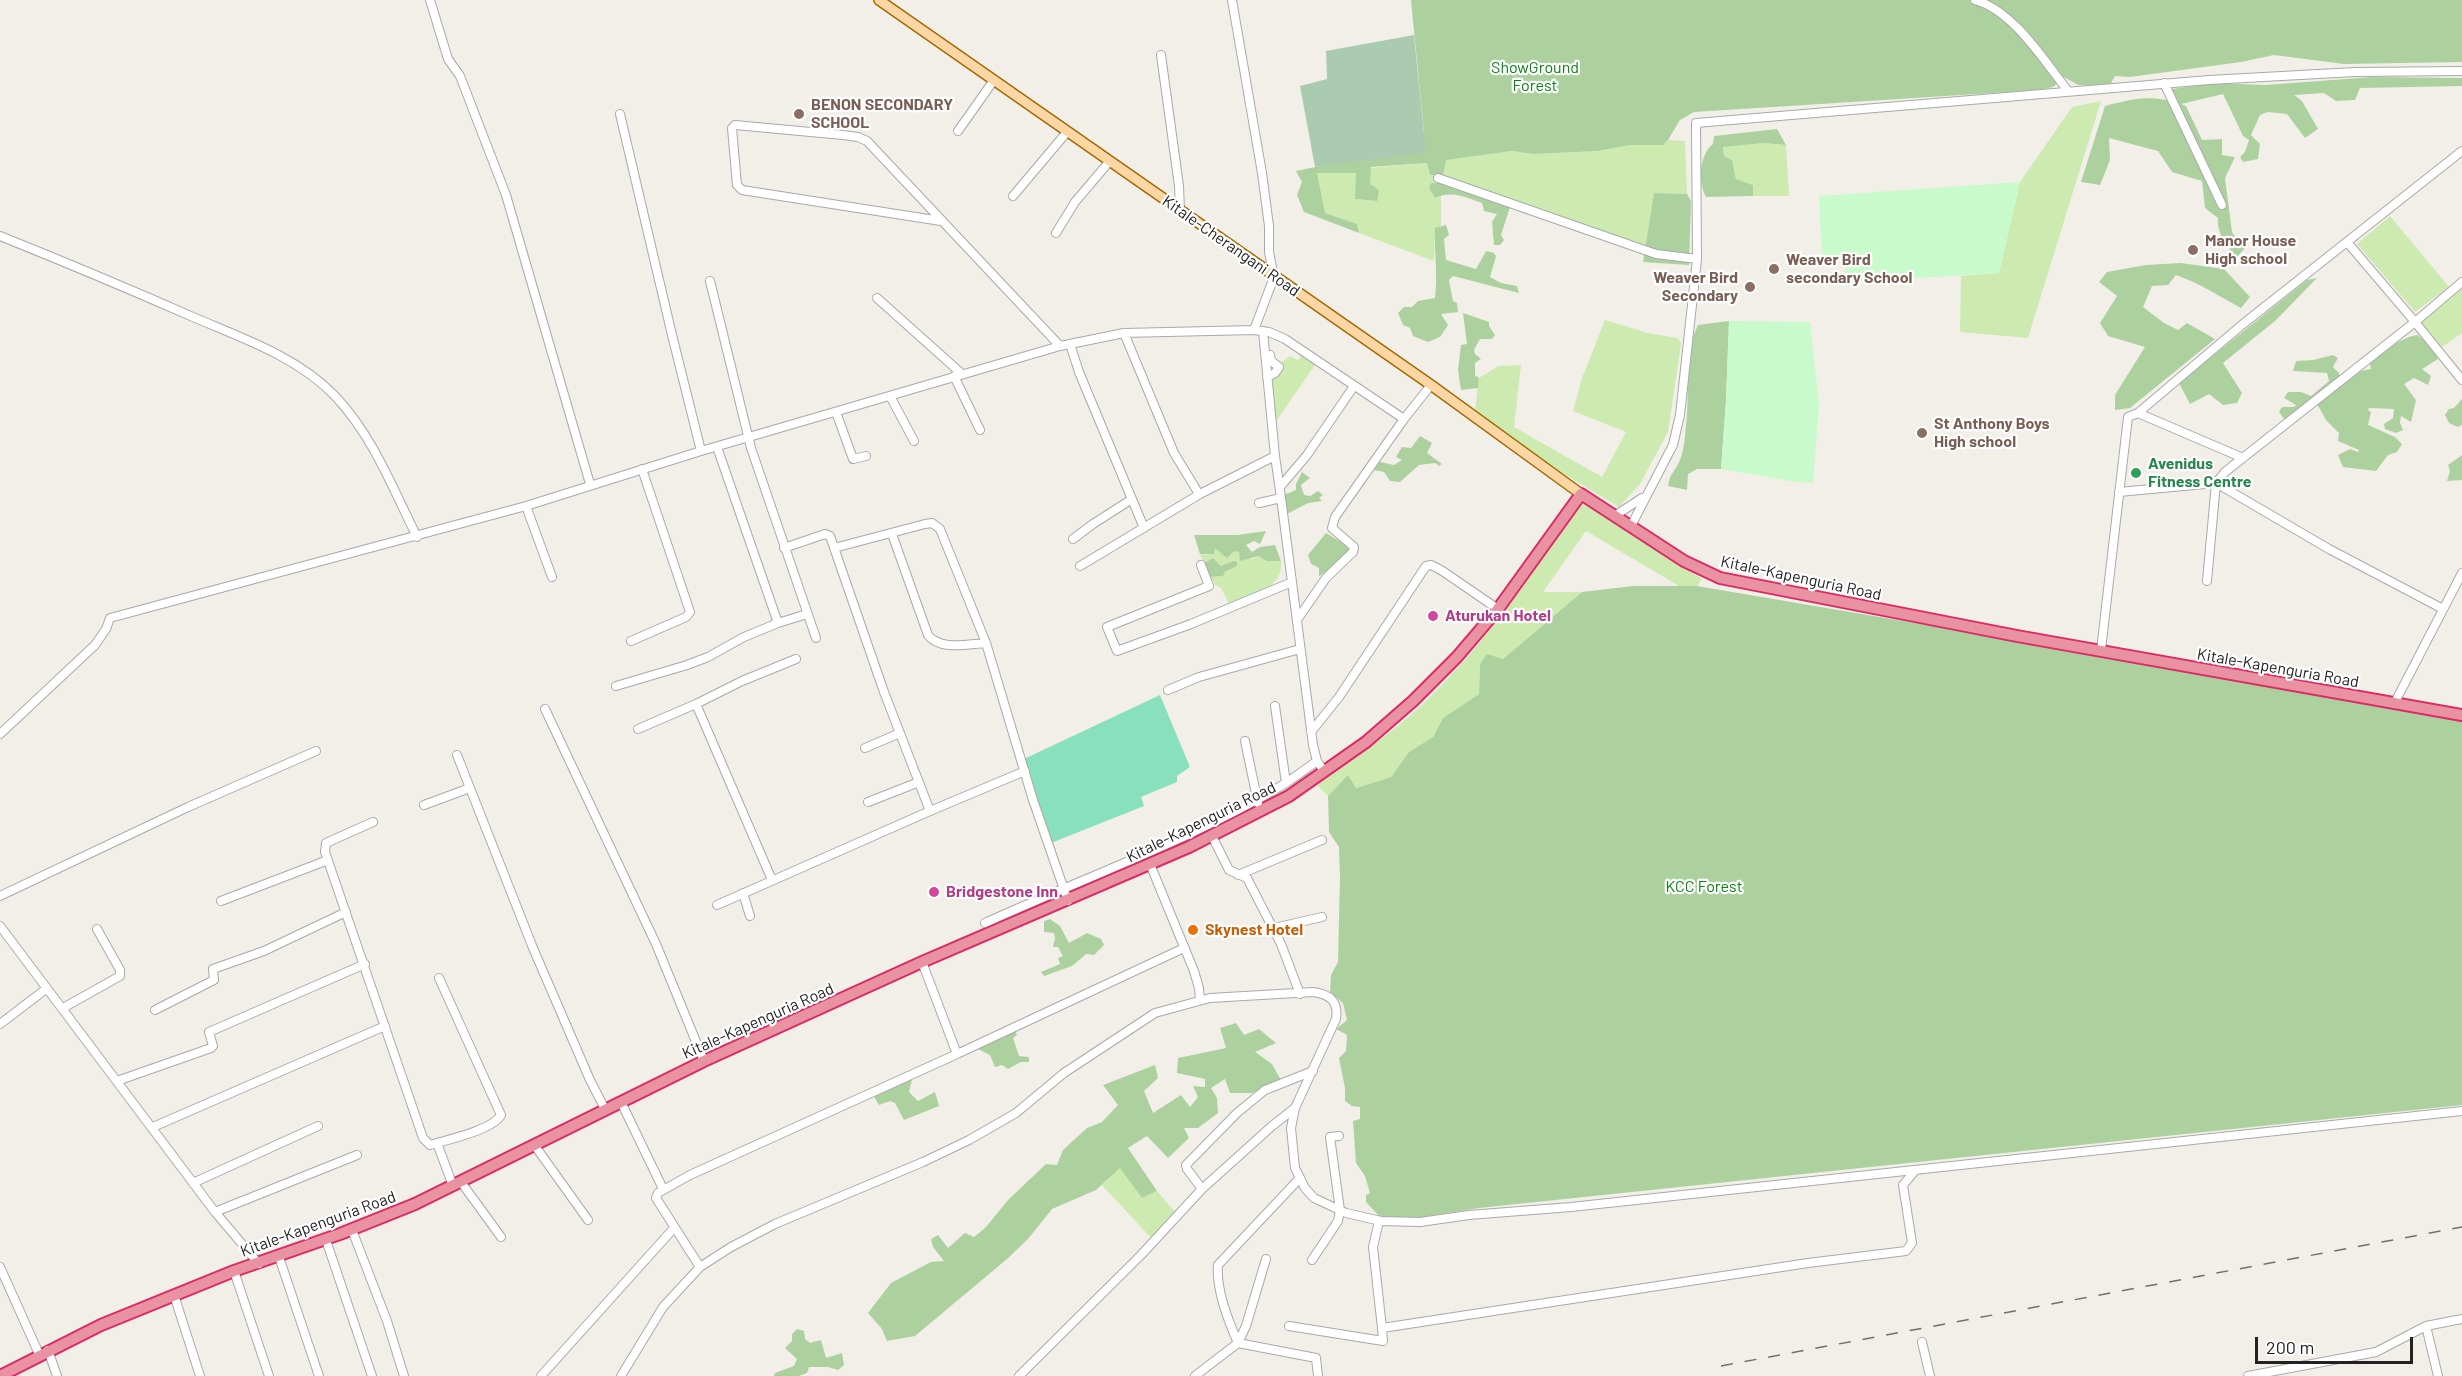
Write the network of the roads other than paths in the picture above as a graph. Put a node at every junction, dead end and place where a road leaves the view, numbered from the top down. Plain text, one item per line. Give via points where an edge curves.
1 (430, 0) edge
2 (879, 0) edge
3 (1232, 0) edge
4 (1975, 0) edge
5 (1161, 55) dead end
6 (2462, 71) edge
7 (994, 80) junction
8 (2164, 83) junction
9 (2068, 91) junction
10 (620, 114) dead end
11 (958, 131) dead end
12 (1067, 132) junction
13 (2462, 151) edge
14 (1109, 162) junction
15 (1438, 178) dead end
16 (1013, 196) dead end
17 (2222, 205) dead end
18 (1180, 211) junction
19 (941, 222) junction
20 (1056, 233) dead end
21 (0, 236) edge
22 (2347, 242) junction
23 (1697, 260) junction
24 (1274, 277) junction
25 (710, 281) dead end
26 (2462, 282) edge
27 (877, 298) dead end
28 (2415, 322) junction
29 (1258, 330) junction
30 (1124, 333) junction
31 (1070, 344) junction
32 (1060, 346) junction
33 (1270, 355) dead end
34 (958, 375) junction
35 (1267, 377) junction
36 (2462, 380) edge
37 (1354, 386) junction
38 (1431, 386) junction
39 (890, 396) junction
40 (836, 412) junction
41 (2138, 413) junction
42 (1404, 419) junction
43 (980, 430) dead end
44 (749, 437) junction
45 (915, 441) dead end
46 (717, 447) junction
47 (702, 451) junction
48 (866, 456) dead end
49 (1275, 456) junction
50 (2243, 458) junction
51 (642, 469) junction
52 (2216, 483) junction
53 (590, 484) junction
54 (1280, 487) junction
55 (2119, 492) junction
56 (1199, 494) junction
57 (1581, 494) junction
58 (1646, 495) junction
59 (1281, 498) junction
60 (1132, 499) junction
61 (1259, 503) dead end
62 (526, 506) junction
63 (1616, 515) junction
64 (1631, 526) junction
65 (1144, 528) junction
66 (892, 534) junction
67 (417, 537) junction
68 (1073, 539) dead end
69 (784, 548) junction
70 (834, 548) junction
71 (1201, 565) dead end
72 (1080, 566) dead end
73 (2462, 573) edge
74 (552, 577) dead end
75 (2207, 581) dead end
76 (1292, 582) junction
77 (1498, 609) junction
78 (2443, 609) junction
79 (807, 614) junction
80 (1297, 620) junction
81 (778, 623) junction
82 (816, 638) dead end
83 (631, 641) dead end
84 (986, 643) junction
85 (1300, 649) junction
86 (2102, 650) junction
87 (796, 659) dead end
88 (616, 686) dead end
89 (1168, 690) dead end
90 (696, 704) junction
91 (2394, 704) junction
92 (1275, 706) dead end
93 (545, 709) dead end
94 (2462, 715) edge
95 (638, 729) dead end
96 (1311, 732) junction
97 (900, 733) junction
98 (0, 734) edge
99 (1245, 741) dead end
100 (865, 748) dead end
101 (316, 751) dead end
102 (457, 755) dead end
103 (1317, 761) junction
104 (1025, 771) junction
105 (1324, 771) junction
106 (919, 782) junction
107 (1286, 783) junction
108 (470, 788) junction
109 (868, 802) dead end
110 (424, 805) dead end
111 (1259, 805) junction
112 (930, 811) junction
113 (373, 822) dead end
114 (1212, 836) junction
115 (1322, 840) dead end
116 (328, 860) junction
117 (1150, 864) junction
118 (1238, 875) junction
119 (772, 880) junction
120 (1064, 889) junction
121 (743, 893) junction
122 (0, 896) edge
123 (221, 901) dead end
124 (1068, 901) junction
125 (717, 904) dead end
126 (346, 912) junction
127 (750, 916) dead end
128 (1322, 918) dead end
129 (985, 923) dead end
130 (1274, 928) junction
131 (1, 929) edge
132 (97, 929) dead end
133 (1184, 948) junction
134 (922, 962) junction
135 (365, 964) junction
136 (439, 978) dead end
137 (46, 989) junction
138 (1300, 994) junction
139 (1200, 1000) junction
140 (63, 1008) junction
141 (155, 1010) dead end
142 (0, 1024) edge
143 (385, 1026) junction
144 (957, 1054) junction
145 (704, 1061) junction
146 (1313, 1071) junction
147 (117, 1081) junction
148 (621, 1102) junction
149 (1295, 1108) junction
150 (605, 1109) junction
151 (2462, 1111) edge
152 (318, 1126) dead end
153 (153, 1127) junction
154 (1339, 1136) dead end
155 (437, 1143) junction
156 (535, 1146) junction
157 (357, 1155) dead end
158 (1914, 1172) junction
159 (1300, 1178) junction
160 (194, 1183) junction
161 (457, 1184) junction
162 (663, 1189) junction
163 (1202, 1189) junction
164 (1340, 1210) junction
165 (215, 1212) junction
166 (588, 1220) dead end
167 (1379, 1221) junction
168 (674, 1228) junction
169 (352, 1230) junction
170 (501, 1237) dead end
171 (326, 1240) junction
172 (279, 1257) junction
173 (1266, 1260) dead end
174 (1312, 1260) dead end
175 (259, 1264) junction
176 (0, 1267) edge
177 (700, 1267) junction
178 (234, 1271) junction
179 (174, 1295) junction
180 (2462, 1319) edge
181 (1289, 1326) dead end
182 (2426, 1326) junction
183 (1382, 1328) junction
184 (1922, 1342) dead end
185 (1238, 1343) junction
186 (44, 1352) junction
187 (0, 1376) edge
188 (57, 1376) edge
189 (200, 1376) edge
190 (269, 1376) edge
191 (319, 1376) edge
192 (372, 1376) edge
193 (404, 1376) edge
194 (541, 1376) edge
195 (621, 1376) edge
196 (1018, 1376) edge
197 (1196, 1376) edge
198 (1318, 1376) edge
199 (1930, 1376) edge
200 (2248, 1376) edge
201 (2438, 1376) edge

1 - 53 street via 448,59 460,76 506,195
2 - 7 main road, Kitale-Cherangani Road
3 - 24 street via 1262,173
4 - 9 street via 2016,27
5 - 18 street
6 - 8 street
7 - 11 street
7 - 12 main road, Kitale-Cherangani Road
8 - 9 street
8 - 17 street
9 - 23 street via 1696,123
10 - 47 street
12 - 14 main road, Kitale-Cherangani Road
12 - 16 street
13 - 22 street
14 - 18 main road, Kitale-Cherangani Road
14 - 20 street via 1075,202
15 - 23 street via 1656,254
18 - 24 main road, Kitale-Cherangani Road
19 - 19 street via 741,190 737,186 732,128 735,125 862,139
19 - 32 street
21 - 67 street via 216,327 304,370 336,397 363,432
22 - 28 street
22 - 41 street
23 - 58 street via 1680,415 1673,445
24 - 29 street
24 - 38 main road, Kitale-Cherangani Road
25 - 44 street
26 - 28 street
27 - 34 street
28 - 36 street
28 - 50 street
29 - 30 street
29 - 35 street
29 - 37 street via 1285,339
30 - 31 street
30 - 56 street via 1174,453
31 - 32 street
31 - 60 street
32 - 34 street
33 - 35 street via 1279,367
34 - 39 street
34 - 43 street
35 - 49 street
37 - 42 street
37 - 54 street
38 - 42 street
38 - 57 main road, Kitale-Cherangani Road
39 - 40 street
39 - 45 street
40 - 44 street
40 - 48 street via 851,457 855,460
41 - 50 street
41 - 55 street via 2126,422
42 - 80 street via 1332,522 1333,529 1354,547 1353,552 1326,578
44 - 46 street
44 - 69 street
46 - 47 street
46 - 81 street
47 - 51 street
49 - 54 street
49 - 56 street
50 - 52 street
51 - 53 street
51 - 83 street via 690,612
52 - 55 street
52 - 75 street
52 - 78 street
53 - 62 street
54 - 59 street
55 - 86 street
56 - 65 street
57 - 63 highway, Kitale-Kapenguria Road
57 - 77 highway, Kitale-Kapenguria Road
58 - 63 street
58 - 64 street
59 - 61 street
59 - 76 street
60 - 65 street
60 - 68 street
62 - 67 street
62 - 74 street
63 - 64 highway, Kitale-Kapenguria Road
64 - 86 highway, Kitale-Kapenguria Road via 1684,561 1720,578
65 - 72 street
66 - 70 street
66 - 84 street via 932,640 951,645
66 - 84 street via 932,523 940,529
67 - 98 street via 110,618 95,645
69 - 70 street via 825,534 830,536
69 - 79 street
70 - 97 street
71 - 76 street via 1209,586 1107,627 1118,651
73 - 78 street
76 - 80 street
77 - 96 street via 1441,570 1426,566 1339,697
77 - 105 highway, Kitale-Kapenguria Road via 1413,701 1366,742
78 - 91 street
79 - 81 street
79 - 82 street
80 - 85 street
81 - 88 street via 708,657
84 - 104 street
85 - 89 street via 1199,677
85 - 96 street
86 - 91 highway, Kitale-Kapenguria Road
87 - 90 street
90 - 95 street
90 - 119 street
91 - 94 highway, Kitale-Kapenguria Road
92 - 107 street
93 - 145 street via 656,944
96 - 103 street
97 - 100 street
97 - 106 street
99 - 111 street
101 - 122 street
102 - 108 street
103 - 105 street
103 - 107 street
104 - 112 street
104 - 120 street
105 - 111 highway, Kitale-Kapenguria Road via 1289,795
106 - 109 street
106 - 112 street
107 - 111 street
108 - 110 street
108 - 150 street via 533,948
111 - 114 highway, Kitale-Kapenguria Road
111 - 120 street
112 - 119 street
113 - 116 street via 326,843
114 - 117 highway, Kitale-Kapenguria Road
114 - 118 street via 1226,866
115 - 118 street
116 - 123 street
116 - 126 street
117 - 124 highway, Kitale-Kapenguria Road
117 - 133 street
118 - 130 street via 1246,878
119 - 121 street
120 - 124 street
120 - 129 street
121 - 125 street
121 - 127 street
124 - 134 highway, Kitale-Kapenguria Road
126 - 135 street
126 - 141 street via 264,951 213,969 213,981
128 - 130 street
130 - 138 street
131 - 137 street
132 - 140 street via 120,976
133 - 139 street
133 - 144 street
134 - 144 street
134 - 145 highway, Kitale-Kapenguria Road
135 - 143 street
135 - 147 street via 209,1032 211,1048
136 - 155 street via 501,1116 478,1130
137 - 140 street
137 - 142 street
138 - 139 street via 1243,994
138 - 146 street via 1326,994 1337,1013
139 - 177 street via 1155,1013 1064,1073 1016,1113 969,1140 776,1224
140 - 147 street
143 - 153 street
143 - 155 street via 423,1138 427,1144
144 - 162 street
145 - 148 highway, Kitale-Kapenguria Road
146 - 149 street
146 - 163 street via 1264,1090 1186,1165
147 - 153 street
148 - 150 highway, Kitale-Kapenguria Road
148 - 162 street
149 - 159 street via 1291,1144
149 - 163 street
150 - 156 highway, Kitale-Kapenguria Road
151 - 158 street
152 - 160 street
153 - 160 street
154 - 164 street via 1330,1137
155 - 161 street
156 - 161 highway, Kitale-Kapenguria Road
156 - 166 street
157 - 165 street
158 - 167 street via 1420,1222
158 - 183 street via 1903,1185 1912,1243 1906,1251
159 - 164 street via 1314,1198
159 - 185 street via 1218,1265 1227,1313
160 - 165 street
161 - 169 highway, Kitale-Kapenguria Road
161 - 170 street
162 - 168 street via 656,1198
163 - 196 street
164 - 167 street
164 - 174 street via 1338,1221
165 - 175 street
167 - 183 street via 1373,1247
168 - 177 street
168 - 194 street
169 - 171 highway, Kitale-Kapenguria Road
169 - 193 street
171 - 172 highway, Kitale-Kapenguria Road
171 - 192 street
172 - 175 highway, Kitale-Kapenguria Road
172 - 191 street
173 - 185 street
175 - 178 highway, Kitale-Kapenguria Road
176 - 186 street
177 - 195 street via 663,1307
178 - 179 highway, Kitale-Kapenguria Road
178 - 190 street
179 - 186 highway, Kitale-Kapenguria Road
179 - 189 street
180 - 182 street
181 - 183 street via 1383,1341
182 - 200 street via 2376,1352
182 - 201 street
184 - 199 street
185 - 197 street
185 - 198 street via 1316,1358
186 - 187 highway, Kitale-Kapenguria Road
186 - 188 street

